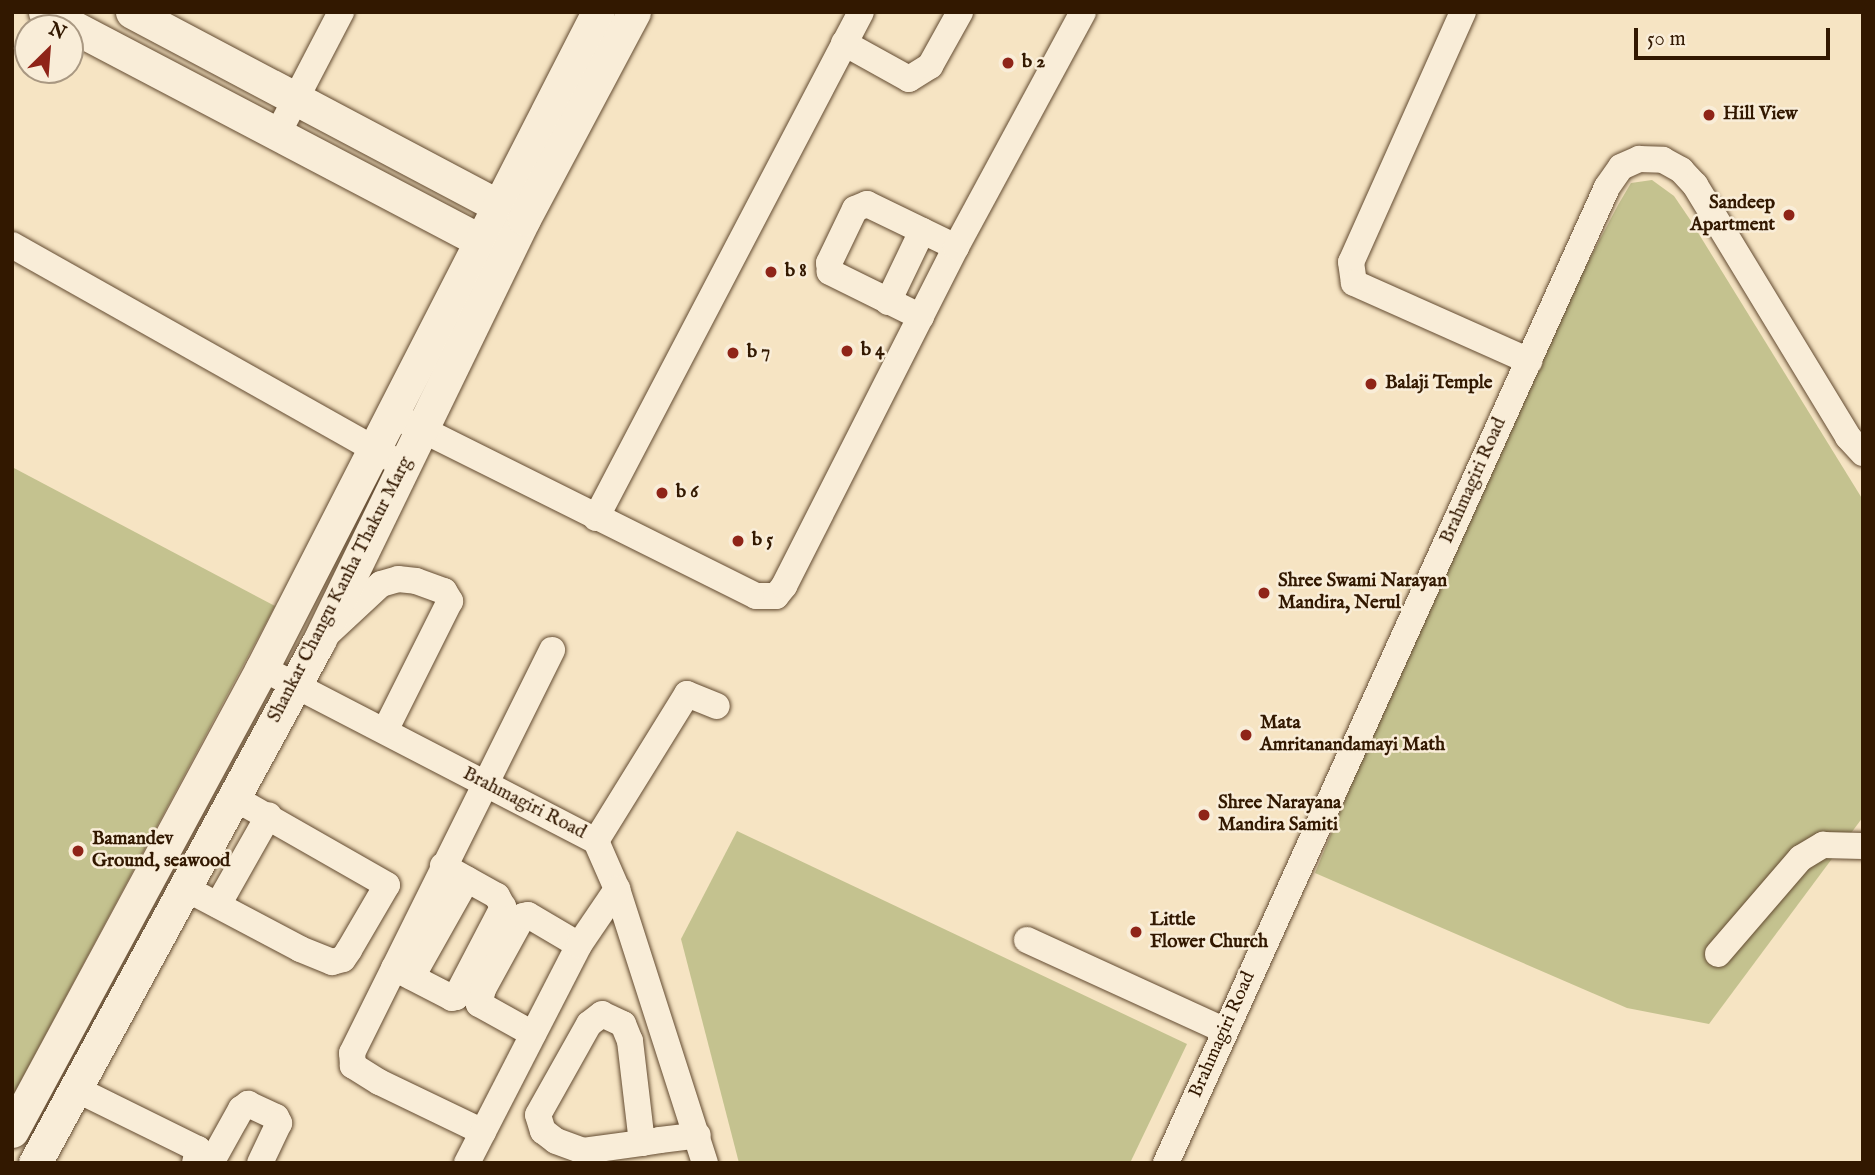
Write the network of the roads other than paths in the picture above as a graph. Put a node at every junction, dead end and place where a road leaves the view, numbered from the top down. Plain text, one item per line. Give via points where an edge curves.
1 (46, 12) edge
2 (132, 12) edge
3 (341, 12) edge
4 (598, 12) edge
5 (634, 12) edge
6 (861, 12) edge
7 (960, 12) edge
8 (1083, 12) edge
9 (1463, 12) edge
10 (845, 43) junction
11 (297, 100) junction
12 (277, 135) junction
13 (510, 212) junction
14 (922, 231) junction
15 (12, 245) edge
16 (494, 247) junction
17 (956, 247) junction
18 (888, 302) junction
19 (921, 317) junction
20 (1529, 361) junction
21 (394, 415) junction
22 (422, 432) junction
23 (375, 448) junction
24 (1863, 453) edge
25 (404, 466) junction
26 (596, 518) junction
27 (319, 641) junction
28 (552, 650) dead end
29 (262, 668) junction
30 (295, 683) junction
31 (717, 706) dead end
32 (385, 731) junction
33 (484, 784) junction
34 (233, 797) junction
35 (269, 816) junction
36 (596, 841) junction
37 (1863, 846) edge
38 (443, 866) junction
39 (467, 879) junction
40 (387, 885) junction
41 (185, 888) junction
42 (617, 889) junction
43 (218, 905) junction
44 (424, 906) junction
45 (572, 940) junction
46 (1027, 940) dead end
47 (1718, 954) dead end
48 (403, 973) junction
49 (525, 1030) junction
50 (1224, 1030) junction
51 (76, 1089) junction
52 (496, 1107) junction
53 (522, 1122) dead end
54 (12, 1131) edge
55 (483, 1132) junction
56 (698, 1135) junction
57 (642, 1143) junction
58 (34, 1156) edge
59 (195, 1163) edge
60 (212, 1163) edge
61 (260, 1163) edge
62 (467, 1163) edge
63 (705, 1163) edge
64 (1166, 1163) edge

1 - 12 street
2 - 11 street
3 - 11 street
4 - 13 street, Shankar Changu Kanha Thakur Marg
5 - 13 street, Shankar Changu Kanha Thakur Marg
6 - 10 street
7 - 10 street via 930,66 908,79
8 - 17 street
9 - 20 street via 1351,262 1354,283
10 - 26 street
11 - 12 street
11 - 13 street
12 - 16 street
13 - 16 street, Shankar Changu Kanha Thakur Marg
14 - 17 street
14 - 18 street
14 - 18 street via 867,204 855,209 829,264 830,272
15 - 23 street
16 - 21 street, Shankar Changu Kanha Thakur Marg
16 - 22 street, Shankar Changu Kanha Thakur Marg
17 - 19 street
18 - 19 street
19 - 26 street via 776,596 756,596
20 - 24 street, Brahmagiri Road via 1614,177 1621,167 1639,159 1663,160 1695,185 1848,437
20 - 50 street, Brahmagiri Road
21 - 22 street
21 - 23 street, Shankar Changu Kanha Thakur Marg
22 - 25 street, Shankar Changu Kanha Thakur Marg
22 - 26 street
23 - 25 street
23 - 29 street, Shankar Changu Kanha Thakur Marg
25 - 27 street, Shankar Changu Kanha Thakur Marg
27 - 30 street, Shankar Changu Kanha Thakur Marg
27 - 32 street via 381,584 398,579 416,581 444,591 449,607
28 - 33 street
29 - 30 street, Brahmagiri Road
29 - 54 street, Shankar Changu Kanha Thakur Marg
30 - 32 street, Brahmagiri Road
30 - 34 street, Shankar Changu Kanha Thakur Marg
31 - 36 street via 687,694
32 - 33 street, Brahmagiri Road
33 - 36 street, Brahmagiri Road
33 - 38 street
34 - 35 street
34 - 41 street, Shankar Changu Kanha Thakur Marg
35 - 40 street
35 - 43 street
36 - 42 street, Brahmagiri Road
37 - 47 street via 1824,845 1801,858
38 - 39 street
38 - 44 street
39 - 48 street
39 - 48 street via 497,896 503,907 456,997
40 - 43 street via 349,950 332,962
40 - 44 street
41 - 43 street
41 - 51 street, Shankar Changu Kanha Thakur Marg
42 - 45 street
42 - 56 street, Brahmagiri Road
44 - 48 street
45 - 49 street
45 - 49 street via 523,916 483,989 479,1004
46 - 50 street
48 - 55 street via 352,1053 353,1066
49 - 52 street
50 - 64 street, Brahmagiri Road
51 - 58 street, Shankar Changu Kanha Thakur Marg
51 - 59 street via 198,1149
52 - 53 street
52 - 55 street
55 - 62 street
56 - 57 street
56 - 63 street, Brahmagiri Road
57 - 57 street via 583,1151 556,1141 539,1124 538,1115 589,1024 602,1014 623,1024 631,1041
60 - 61 street via 248,1104 276,1117 279,1123

